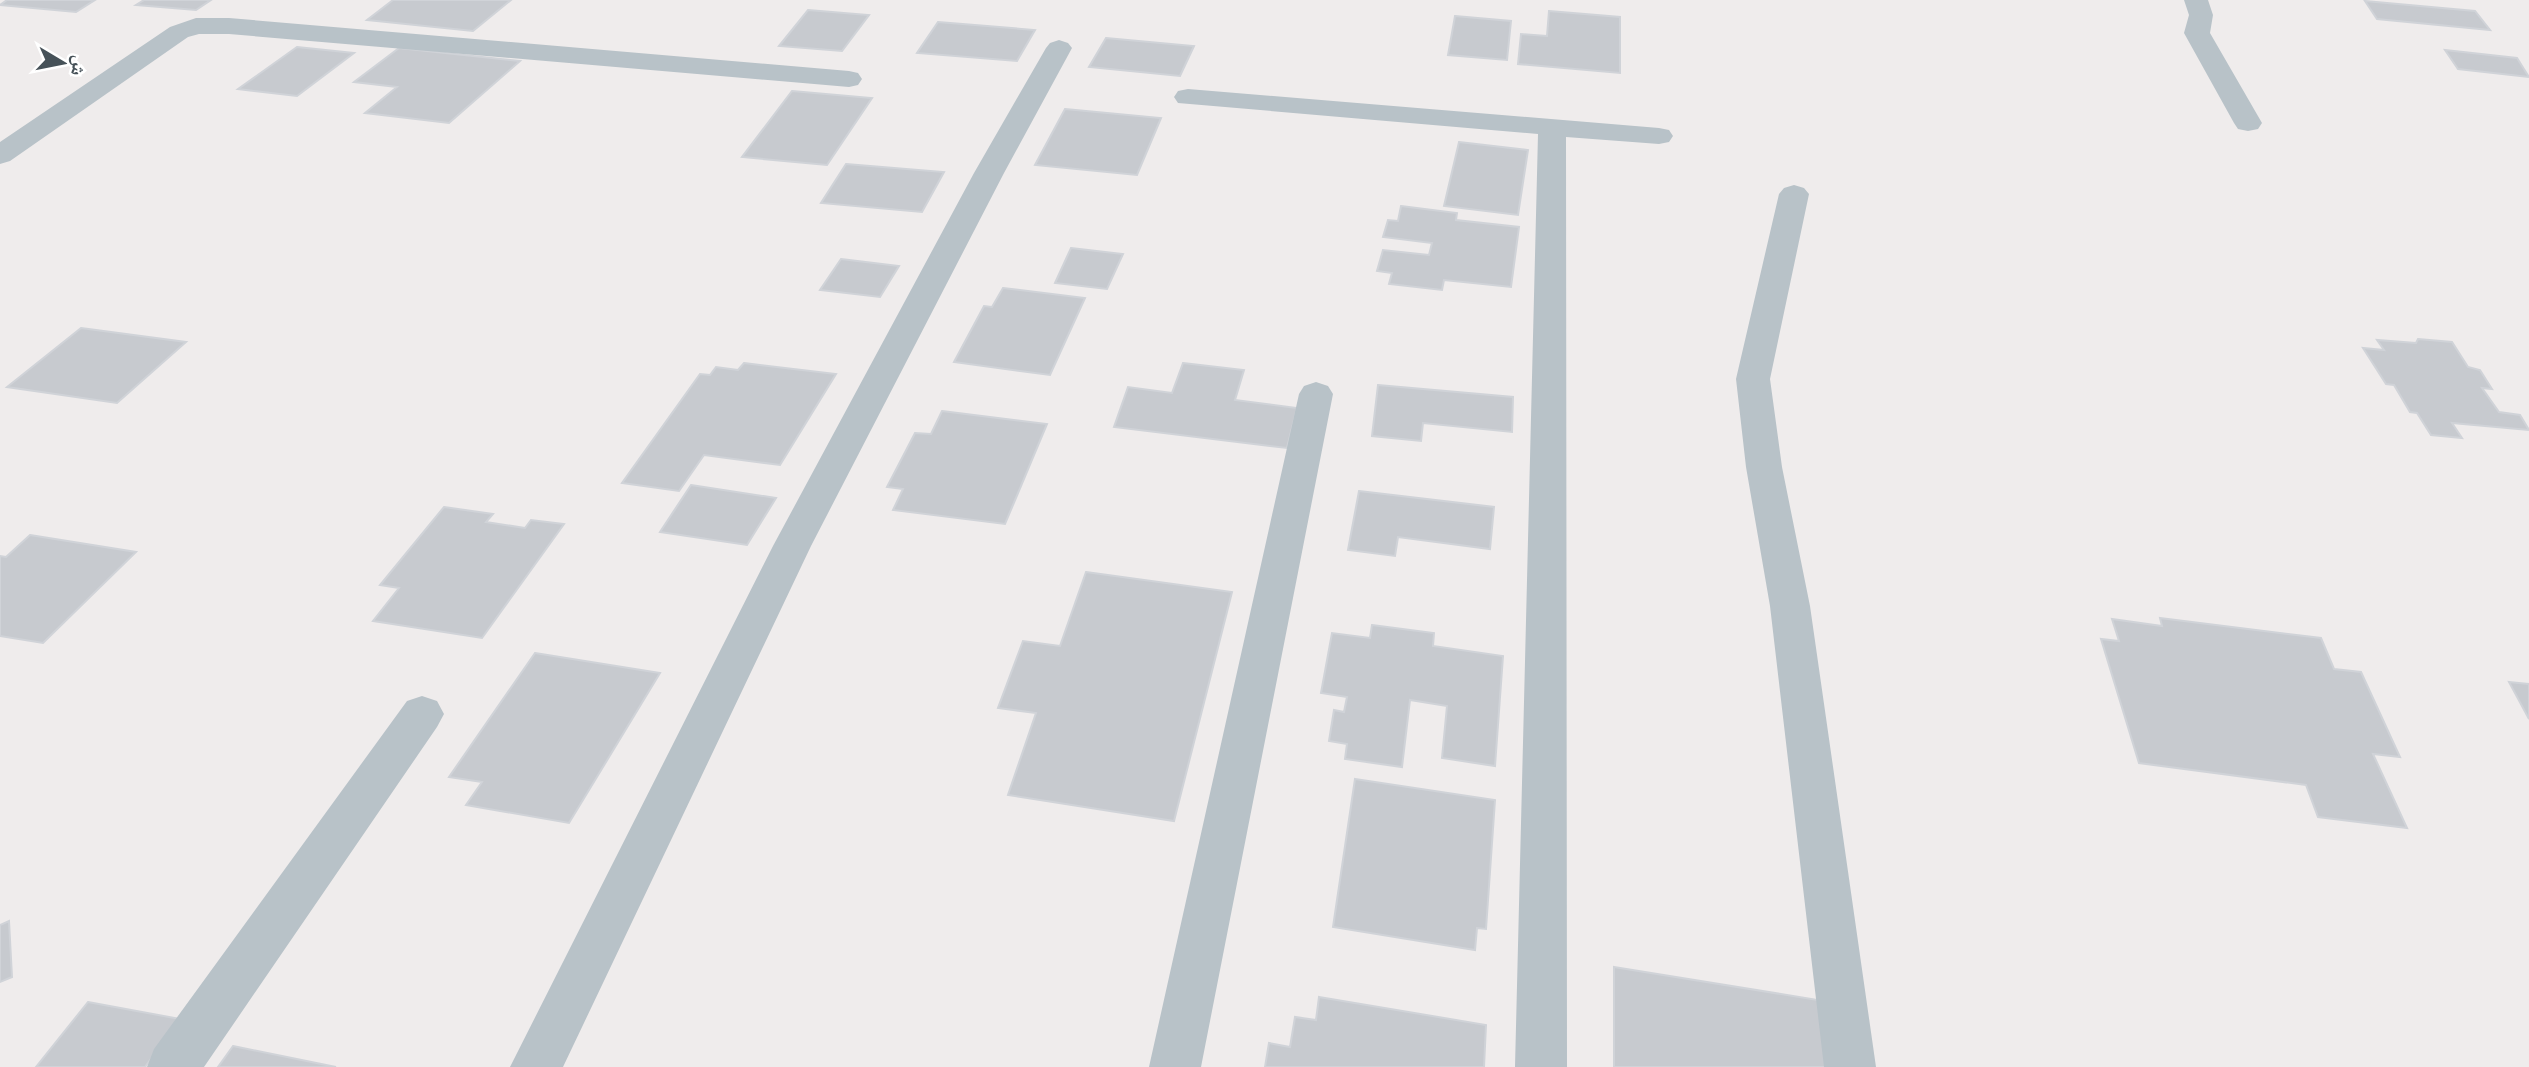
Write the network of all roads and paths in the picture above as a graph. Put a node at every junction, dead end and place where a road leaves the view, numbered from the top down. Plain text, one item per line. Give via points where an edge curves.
1 (2196, 0) edge
2 (1059, 48) dead end
3 (849, 79) dead end
4 (1188, 97) dead end
5 (2248, 123) dead end
6 (1552, 128) junction
7 (1659, 136) dead end
8 (0, 155) edge
9 (1794, 194) dead end
10 (1316, 394) dead end
11 (422, 714) dead end
12 (173, 1067) edge
13 (536, 1067) edge
14 (1175, 1067) edge
15 (1541, 1067) edge
16 (1850, 1067) edge

1 - 5 street via 2201,15 2197,33
2 - 13 street via 792,546
3 - 8 street via 196,26 179,32
4 - 6 street
6 - 7 street
6 - 15 street
9 - 16 street via 1753,379 1790,606
10 - 14 street
11 - 12 street

